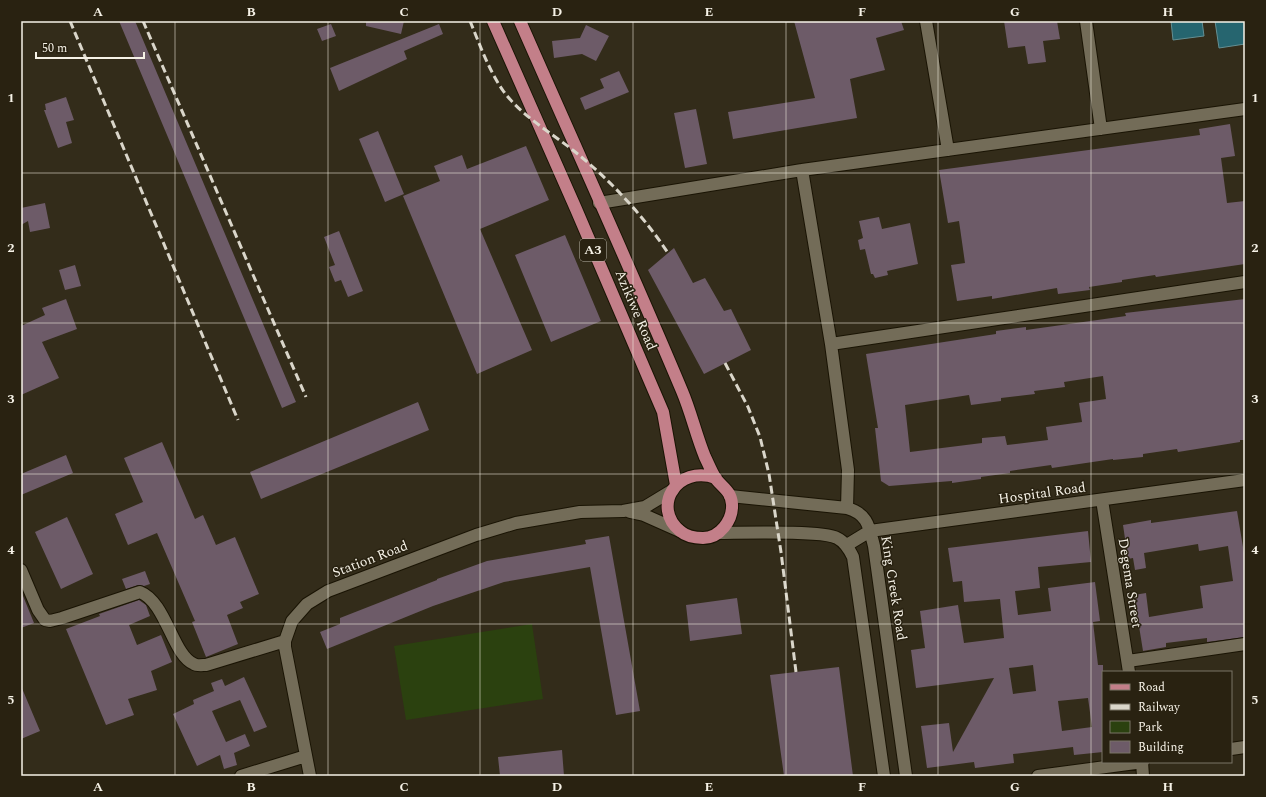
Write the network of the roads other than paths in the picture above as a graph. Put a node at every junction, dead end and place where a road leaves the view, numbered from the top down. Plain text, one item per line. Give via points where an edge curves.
1 (493, 21) edge
2 (520, 21) edge
3 (926, 21) edge
4 (1086, 21) edge
5 (1245, 109) edge
6 (1100, 129) junction
7 (948, 150) junction
8 (802, 170) junction
9 (599, 203) junction
10 (1245, 282) edge
11 (831, 344) junction
12 (716, 478) junction
13 (1245, 480) edge
14 (675, 487) junction
15 (730, 496) junction
16 (1102, 500) junction
17 (847, 508) junction
18 (623, 510) junction
19 (680, 531) junction
20 (870, 531) junction
21 (718, 533) junction
22 (847, 546) junction
23 (21, 570) edge
24 (285, 641) junction
25 (1245, 644) edge
26 (1129, 666) edge
27 (1245, 747) edge
28 (1232, 749) edge
29 (306, 756) junction
30 (1135, 763) edge
31 (1142, 763) edge
32 (241, 776) edge
33 (310, 776) edge
34 (884, 776) edge
35 (906, 776) edge
36 (1038, 776) edge
37 (1143, 776) edge

1 - 14 main road, Azikiwe Road / A3 via 663,412
2 - 9 main road, Azikiwe Road / A3
3 - 7 street
4 - 6 street
5 - 6 street
6 - 7 street
7 - 8 street
8 - 9 street
8 - 11 street
9 - 12 main road, Azikiwe Road / A3 via 682,392
10 - 11 street
11 - 17 street via 848,470
12 - 14 main road via 695,475 685,478
12 - 15 main road, A3 via 726,487
13 - 16 street, Hospital Road
14 - 18 street, Station Road via 645,507
14 - 19 main road, A3 via 669,500 668,511
15 - 17 street, King Creek Road
15 - 21 main road via 732,512
16 - 20 street, Hospital Road
16 - 26 street, Degema Street
17 - 20 street, King Creek Road via 856,510 864,516
18 - 19 street, Station Road via 644,515
18 - 24 street, Station Road via 580,512 516,522 342,585 307,604 292,621
19 - 21 main road via 699,538
20 - 22 street, Hospital Road
20 - 35 street, King Creek Road
21 - 22 street via 814,534 837,538
22 - 34 street via 853,557
23 - 24 street via 44,620 62,618 140,592 146,594 156,605 184,656 194,665 206,665
24 - 29 street, Station Road
25 - 26 street
27 - 28 street
29 - 32 street
29 - 33 street, Station Road
30 - 36 street
31 - 37 street

